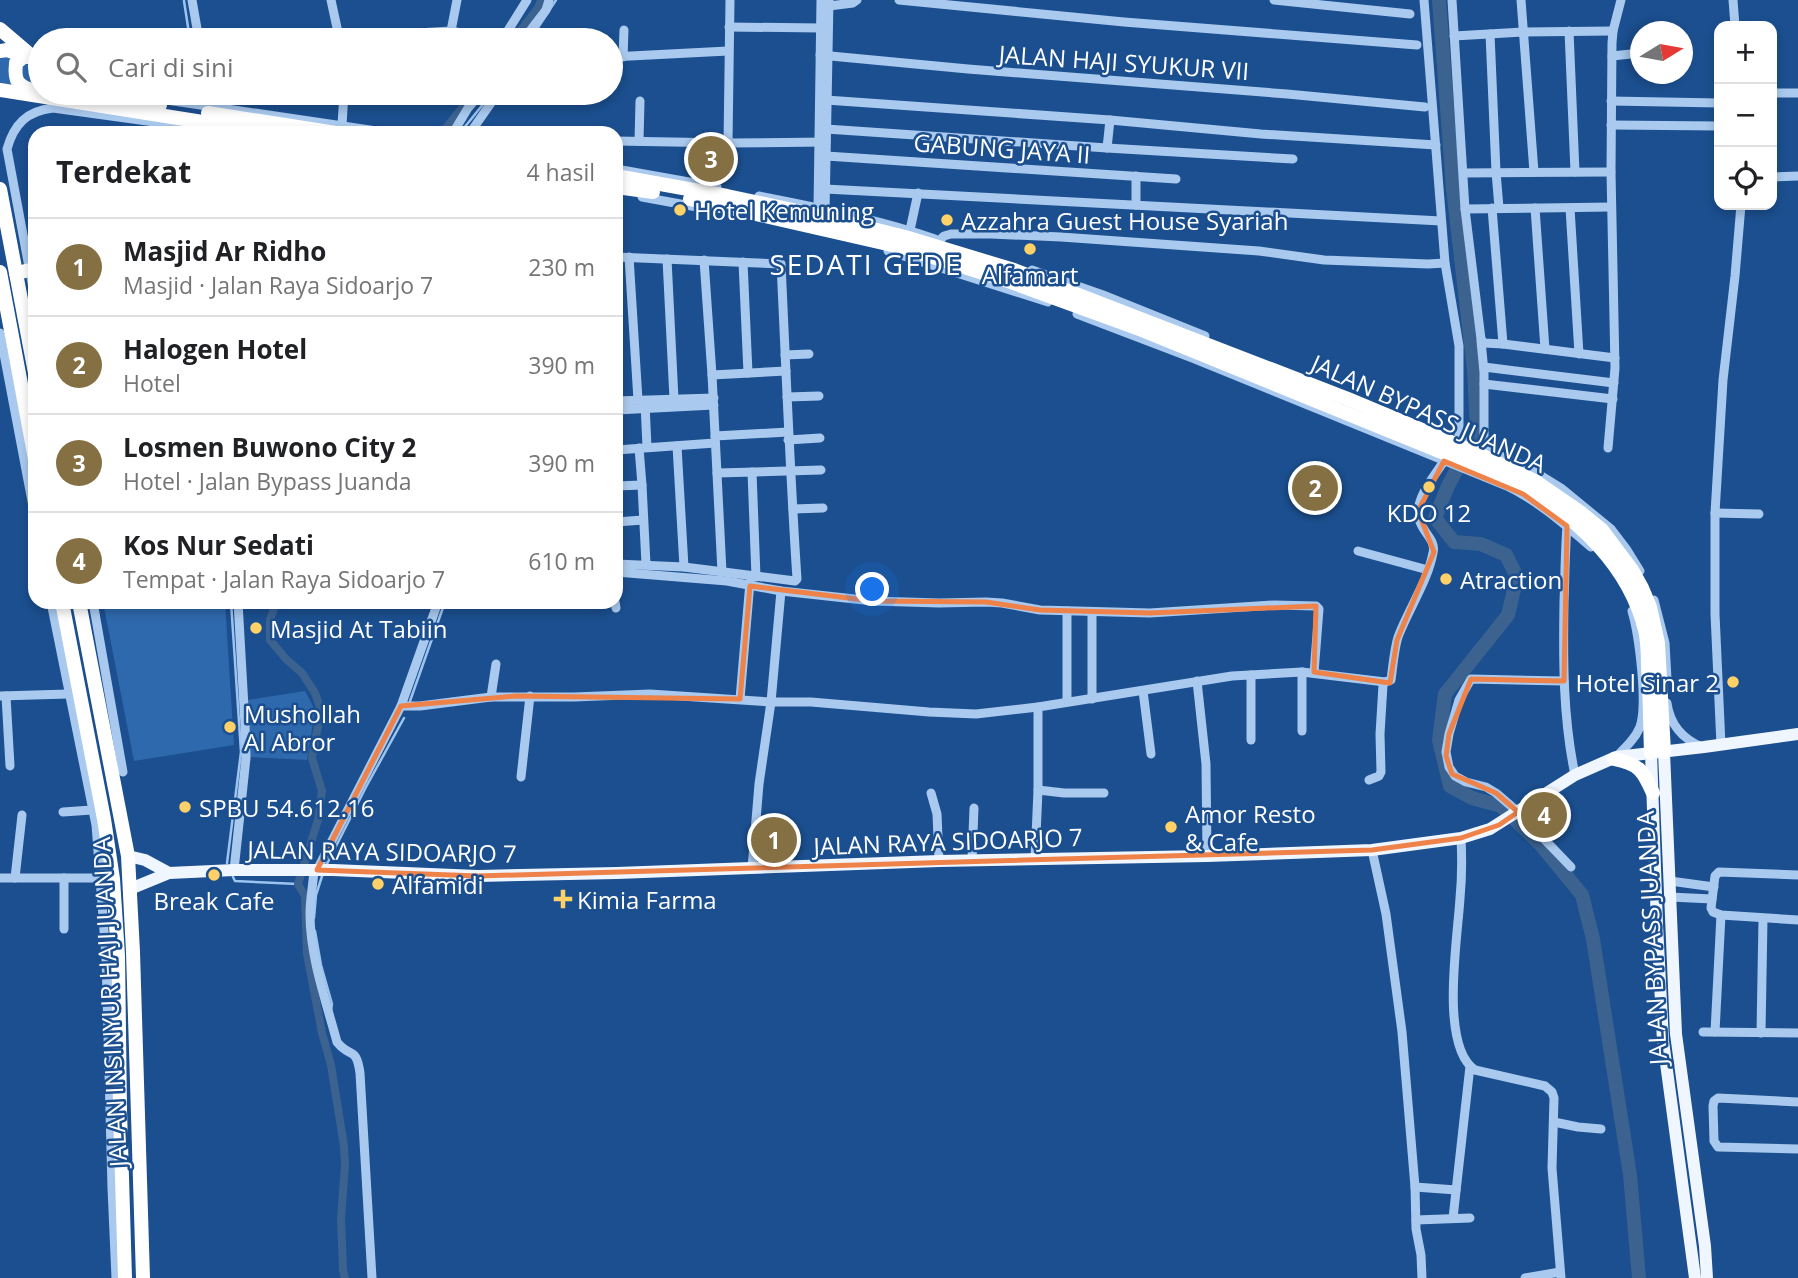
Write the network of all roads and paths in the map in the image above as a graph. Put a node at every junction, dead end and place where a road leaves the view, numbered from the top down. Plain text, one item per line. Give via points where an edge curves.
1 (192, 0) edge
2 (331, 0) edge
3 (457, 0) edge
4 (527, 0) edge
5 (549, 0) edge
6 (730, 0) edge
7 (857, 0) edge
8 (899, 0) edge
9 (1274, 0) edge
10 (1424, 0) edge
11 (1452, 0) edge
12 (1521, 0) edge
13 (1620, 0) edge
14 (1733, 0) edge
15 (826, 2) edge
16 (1410, 15) dead end
17 (1735, 21) edge
18 (0, 22) edge
19 (729, 27) junction
20 (197, 28) edge
21 (337, 28) edge
22 (451, 28) edge
23 (510, 28) edge
24 (532, 28) edge
25 (821, 28) junction
26 (0, 29) edge
27 (624, 30) dead end
28 (1613, 31) junction
29 (1523, 32) junction
30 (1569, 32) junction
31 (1490, 34) junction
32 (1454, 36) junction
33 (1417, 44) dead end
34 (0, 51) edge
35 (28, 51) edge
36 (728, 51) junction
37 (28, 52) edge
38 (1630, 54) edge
39 (824, 55) junction
40 (1612, 56) junction
41 (28, 57) edge
42 (623, 57) joint
43 (28, 58) edge
44 (28, 89) edge
45 (0, 90) edge
46 (1777, 93) edge
47 (1798, 93) edge
48 (28, 94) edge
49 (639, 100) dead end
50 (826, 100) junction
51 (1611, 101) junction
52 (1714, 103) edge
53 (108, 105) edge
54 (152, 105) edge
55 (168, 105) edge
56 (342, 105) edge
57 (471, 105) edge
58 (490, 105) edge
59 (1425, 107) dead end
60 (209, 119) edge
61 (1110, 120) junction
62 (1611, 125) junction
63 (241, 126) edge
64 (320, 126) edge
65 (339, 126) edge
66 (457, 126) edge
67 (475, 126) edge
68 (1714, 126) edge
69 (826, 129) junction
70 (623, 141) edge
71 (639, 141) junction
72 (823, 141) junction
73 (728, 143) junction
74 (1436, 145) junction
75 (1107, 149) junction
76 (826, 156) junction
77 (1293, 159) dead end
78 (623, 170) edge
79 (1496, 172) junction
80 (1534, 172) junction
81 (1575, 172) junction
82 (1611, 172) junction
83 (1464, 173) junction
84 (1136, 176) junction
85 (1798, 176) edge
86 (623, 177) edge
87 (1777, 177) edge
88 (1176, 179) dead end
89 (0, 189) edge
90 (623, 189) edge
91 (825, 189) junction
92 (623, 192) edge
93 (639, 193) junction
94 (918, 193) junction
95 (734, 194) junction
96 (1136, 205) junction
97 (1611, 207) junction
98 (1495, 208) junction
99 (1535, 208) junction
100 (1570, 208) junction
101 (1465, 209) junction
102 (1741, 210) edge
103 (823, 216) junction
104 (1441, 221) junction
105 (799, 226) junction
106 (910, 230) junction
107 (939, 241) junction
108 (623, 257) edge
109 (629, 257) junction
110 (667, 258) junction
111 (704, 260) junction
112 (743, 262) junction
113 (1445, 263) junction
114 (23, 271) junction
115 (0, 272) edge
116 (28, 283) edge
117 (28, 314) edge
118 (1144, 326) junction
119 (0, 333) edge
120 (1481, 341) junction
121 (1503, 344) junction
122 (1545, 349) junction
123 (809, 354) dead end
124 (1579, 354) junction
125 (785, 355) junction
126 (1615, 358) junction
127 (1484, 367) junction
128 (786, 371) junction
129 (748, 373) junction
130 (712, 374) junction
131 (1614, 383) junction
132 (1484, 384) junction
133 (819, 396) dead end
134 (787, 397) junction
135 (674, 399) junction
136 (1613, 399) junction
137 (623, 402) edge
138 (714, 402) junction
139 (642, 403) junction
140 (623, 408) edge
141 (28, 422) edge
142 (788, 436) junction
143 (820, 438) dead end
144 (715, 439) junction
145 (677, 446) junction
146 (643, 448) junction
147 (1608, 448) dead end
148 (623, 449) edge
149 (1453, 451) junction
150 (1472, 459) junction
151 (821, 470) dead end
152 (790, 471) junction
153 (752, 472) junction
154 (717, 473) junction
155 (28, 480) edge
156 (642, 485) junction
157 (623, 486) edge
158 (823, 508) dead end
159 (793, 509) junction
160 (1715, 513) junction
161 (1759, 514) dead end
162 (643, 520) junction
163 (623, 521) edge
164 (1571, 526) junction
165 (1357, 551) dead end
166 (623, 564) edge
167 (646, 564) junction
168 (684, 568) junction
169 (1428, 570) junction
170 (722, 572) junction
171 (623, 573) edge
172 (752, 580) junction
173 (781, 591) junction
174 (52, 609) edge
175 (63, 609) edge
176 (80, 609) edge
177 (94, 609) edge
178 (238, 609) edge
179 (436, 609) edge
180 (1067, 611) junction
181 (1092, 612) junction
182 (87, 646) junction
183 (70, 649) junction
184 (1663, 654) junction
185 (496, 664) dead end
186 (1302, 672) junction
187 (1314, 673) junction
188 (1251, 675) junction
189 (1197, 681) junction
190 (1564, 681) junction
191 (1385, 682) junction
192 (1143, 691) junction
193 (68, 694) junction
194 (3, 696) edge
195 (530, 696) junction
196 (491, 697) junction
197 (740, 699) junction
198 (1092, 699) junction
199 (771, 702) junction
200 (1067, 702) junction
201 (401, 706) junction
202 (1038, 707) junction
203 (1302, 731) dead end
204 (1798, 734) edge
205 (1251, 740) dead end
206 (1721, 745) junction
207 (1704, 747) junction
208 (1658, 752) junction
209 (1151, 754) dead end
210 (1615, 758) junction
211 (10, 766) dead end
212 (123, 772) dead end
213 (1574, 775) junction
214 (521, 777) dead end
215 (1369, 780) dead end
216 (1038, 790) junction
217 (931, 793) dead end
218 (1104, 793) dead end
219 (1653, 793) junction
220 (974, 808) dead end
221 (63, 813) dead end
222 (1517, 813) junction
223 (22, 815) dead end
224 (97, 818) junction
225 (1461, 838) junction
226 (1372, 850) junction
227 (128, 856) junction
228 (1207, 856) junction
229 (1035, 859) junction
230 (939, 860) junction
231 (972, 860) junction
232 (1571, 867) dead end
233 (751, 868) junction
234 (234, 870) junction
235 (319, 870) junction
236 (169, 873) junction
237 (1798, 875) edge
238 (101, 877) junction
239 (0, 878) edge
240 (15, 878) junction
241 (64, 878) junction
242 (1670, 881) junction
243 (1687, 883) junction
244 (1714, 887) junction
245 (130, 889) junction
246 (1670, 897) junction
247 (1686, 898) junction
248 (1712, 899) junction
249 (1721, 915) junction
250 (1763, 919) junction
251 (1798, 920) edge
252 (64, 929) dead end
253 (112, 957) junction
254 (1703, 1031) dead end
255 (1715, 1032) junction
256 (1761, 1033) junction
257 (1798, 1033) edge
258 (1470, 1066) junction
259 (1798, 1102) edge
260 (120, 1110) junction
261 (139, 1110) junction
262 (1554, 1122) junction
263 (1601, 1129) dead end
264 (1798, 1149) edge
265 (1415, 1187) junction
266 (1455, 1190) junction
267 (1452, 1218) junction
268 (1470, 1218) dead end
269 (1416, 1220) junction
270 (1560, 1275) edge
271 (116, 1278) edge
272 (125, 1278) edge
273 (143, 1278) edge
274 (373, 1278) edge
275 (1422, 1278) edge
276 (1525, 1278) edge
277 (1695, 1278) edge
278 (1707, 1278) edge

1 - 20 street
2 - 21 street
3 - 22 street
4 - 23 street
5 - 24 street
6 - 19 street
7 - 15 street
8 - 33 street via 1124,23
9 - 16 street
10 - 74 street
11 - 32 street
12 - 29 street
13 - 28 street
14 - 17 street
15 - 25 street
15 - 39 street
18 - 35 street
19 - 25 street
19 - 36 street
25 - 39 street
26 - 37 highway
27 - 42 street
28 - 30 street
28 - 40 street
29 - 30 street
29 - 31 street
29 - 80 street
30 - 81 street
31 - 32 street
31 - 79 street
32 - 83 street
34 - 41 highway
36 - 42 street
36 - 73 street
38 - 40 street
39 - 50 street
39 - 59 street, JALAN HAJI SYUKUR VII
39 - 72 street
40 - 51 street
43 - 44 highway via 16,63 16,70 18,82
45 - 48 highway
46 - 47 street
49 - 71 street
50 - 61 street
50 - 69 street
51 - 52 street
51 - 62 street
53 - 60 highway
54 - 60 highway
55 - 60 street
56 - 65 street
57 - 66 street
58 - 67 street
60 - 63 highway
60 - 64 highway via 257,116
60 - 114 street via 53,108 34,112 20,122 8,149
61 - 74 street
61 - 75 street
62 - 68 street
62 - 82 street
69 - 72 street
69 - 75 street
70 - 71 street
71 - 73 street
72 - 73 street
72 - 76 street
72 - 103 street
74 - 104 street
75 - 77 street
76 - 84 street, GABUNG JAYA II
76 - 91 street
78 - 95 street
79 - 80 street
79 - 83 street
79 - 98 street
80 - 81 street
81 - 82 street
82 - 97 street
83 - 101 street
84 - 88 street, GABUNG JAYA II
84 - 96 street
85 - 87 street
86 - 95 highway, JALAN BYPASS JUANDA
89 - 114 highway
90 - 93 highway, JALAN BYPASS JUANDA
91 - 94 street
91 - 103 street
92 - 93 street
93 - 105 highway, JALAN BYPASS JUANDA
94 - 96 street
94 - 106 street
95 - 103 highway, JALAN BYPASS JUANDA
96 - 104 street
97 - 100 street
97 - 126 street
98 - 99 street
98 - 101 street
98 - 121 street
99 - 100 street
99 - 122 street
100 - 124 street
101 - 120 street
102 - 160 street
103 - 105 highway, JALAN BYPASS JUANDA
103 - 106 street
103 - 118 highway, JALAN BYPASS JUANDA via 905,248
104 - 113 street
105 - 118 street via 1049,303
106 - 107 street
107 - 113 street via 951,234 991,234 1215,247 1324,260
107 - 118 street via 1102,295
108 - 109 street
109 - 110 street
109 - 139 street
110 - 111 street
110 - 135 street
111 - 112 street
111 - 130 street
112 - 125 street via 780,264
112 - 129 street
113 - 149 street via 1458,338
114 - 116 street
114 - 117 highway
115 - 141 highway
118 - 149 highway, JALAN BYPASS JUANDA
119 - 155 street
120 - 121 street
120 - 127 street
121 - 122 street
122 - 124 street
123 - 125 street
124 - 126 street
125 - 128 street
126 - 131 street
127 - 131 street
127 - 132 street
128 - 129 street
128 - 134 street
129 - 130 street
130 - 138 street
131 - 136 street
132 - 136 street
132 - 150 street
133 - 134 street
134 - 142 street
135 - 138 street
135 - 139 street
136 - 147 street
137 - 139 street
138 - 139 street
138 - 144 street
139 - 140 street
139 - 146 street
142 - 143 street
142 - 144 street
142 - 152 street
144 - 145 street
144 - 154 street
145 - 146 street
145 - 168 street
146 - 148 street
146 - 156 street
149 - 150 highway, JALAN BYPASS JUANDA
149 - 150 street
149 - 169 street via 1418,511 1420,524 1434,545
150 - 164 highway, JALAN BYPASS JUANDA via 1549,502
150 - 184 highway, JALAN BYPASS JUANDA via 1535,481 1612,537 1642,588
151 - 152 street
152 - 153 street
152 - 159 street
153 - 154 street
153 - 172 street
154 - 170 street
156 - 157 street
156 - 162 street
158 - 159 street
159 - 172 street via 797,580
160 - 161 street
160 - 206 street
162 - 163 street
162 - 167 street
164 - 190 street
164 - 208 highway, JALAN BYPASS JUANDA via 1600,546 1639,608 1647,641
164 - 210 street via 1618,581 1637,631 1643,716 1637,733
165 - 169 street
166 - 167 street
167 - 168 street
168 - 170 street
169 - 191 street via 1397,640 1391,680
170 - 172 street
171 - 172 street
172 - 173 street
172 - 197 street
173 - 180 street via 873,601 986,602
173 - 199 street
174 - 193 street, JALAN INSINYUR HAJI JUANDA
175 - 183 highway, JALAN INSINYUR HAJI JUANDA
176 - 182 highway, JALAN INSINYUR HAJI JUANDA
177 - 212 street
178 - 234 street via 246,758
179 - 201 street
180 - 181 street
180 - 200 street
181 - 187 street via 1316,606
181 - 198 street
182 - 183 highway
182 - 227 highway, JALAN INSINYUR HAJI JUANDA
183 - 224 highway, JALAN INSINYUR HAJI JUANDA
184 - 207 street via 1668,711 1676,728
184 - 208 highway, JALAN BYPASS JUANDA
185 - 196 street
186 - 187 street
186 - 188 street
186 - 203 street
187 - 191 street
188 - 189 street
188 - 205 street
189 - 192 street
189 - 228 street via 1206,764
190 - 213 street
190 - 222 street via 1471,679 1459,699 1446,752 1449,766 1455,776 1496,793
191 - 215 street via 1381,772
192 - 198 street
192 - 209 street
193 - 194 street
193 - 224 street, JALAN INSINYUR HAJI JUANDA
194 - 211 street
195 - 196 street
195 - 197 street via 650,694
195 - 214 street
196 - 201 street
197 - 199 street
198 - 200 street
199 - 202 street via 971,714
199 - 233 street
200 - 202 street
201 - 235 street
202 - 216 street
204 - 206 main road, JALAN RAYA SIDOARJO 7
206 - 207 main road, JALAN RAYA SIDOARJO 7
207 - 208 main road, JALAN RAYA SIDOARJO 7
208 - 210 main road, JALAN RAYA SIDOARJO 7
208 - 219 main road, JALAN BYPASS JUANDA
208 - 242 main road, JALAN BYPASS JUANDA
210 - 213 main road, JALAN RAYA SIDOARJO 7
210 - 219 highway via 1636,765
213 - 222 main road, JALAN RAYA SIDOARJO 7
216 - 218 street
216 - 229 street
217 - 230 street
219 - 277 main road, JALAN BYPASS JUANDA via 1663,1041
220 - 231 street
221 - 224 street
222 - 225 main road, JALAN RAYA SIDOARJO 7 via 1490,830
222 - 232 street
223 - 240 street
224 - 238 street, JALAN INSINYUR HAJI JUANDA
224 - 253 highway, JALAN INSINYUR HAJI JUANDA via 113,879
225 - 226 main road, JALAN RAYA SIDOARJO 7
225 - 258 street via 1461,898 1452,986 1457,1033
226 - 228 main road, JALAN RAYA SIDOARJO 7
226 - 265 street via 1387,914
227 - 236 main road, JALAN RAYA SIDOARJO 7
227 - 245 highway, JALAN INSINYUR HAJI JUANDA
228 - 229 main road, JALAN RAYA SIDOARJO 7
229 - 231 main road, JALAN RAYA SIDOARJO 7
230 - 231 main road, JALAN RAYA SIDOARJO 7
230 - 233 main road, JALAN RAYA SIDOARJO 7
233 - 235 main road, JALAN RAYA SIDOARJO 7 via 478,876
234 - 235 main road, JALAN RAYA SIDOARJO 7
234 - 236 main road, JALAN RAYA SIDOARJO 7
235 - 274 street via 311,932 339,1045 358,1060
236 - 245 main road, JALAN RAYA SIDOARJO 7
237 - 244 street via 1719,872
238 - 241 street
238 - 253 street, JALAN INSINYUR HAJI JUANDA
239 - 240 street
240 - 241 street
241 - 252 street
242 - 243 street
242 - 246 main road, JALAN BYPASS JUANDA
243 - 244 street
243 - 247 street
244 - 248 street
245 - 261 highway, JALAN INSINYUR HAJI JUANDA
246 - 247 street
246 - 278 main road, JALAN BYPASS JUANDA via 1677,1042
247 - 248 street
248 - 249 street via 1713,912
249 - 250 street
249 - 255 street
250 - 251 street
250 - 256 street
253 - 260 highway, JALAN INSINYUR HAJI JUANDA
253 - 271 street, JALAN INSINYUR HAJI JUANDA via 111,1161
254 - 255 street
255 - 256 street
256 - 257 street
258 - 262 street via 1545,1086 1553,1094
258 - 266 street
259 - 264 street via 1718,1098 1713,1106 1718,1147
260 - 261 highway
260 - 272 highway, JALAN INSINYUR HAJI JUANDA
261 - 273 highway, JALAN INSINYUR HAJI JUANDA
262 - 263 street
262 - 270 street via 1552,1168
265 - 266 street
265 - 269 street
266 - 267 street
267 - 268 street
267 - 269 street
269 - 275 street
270 - 276 street

